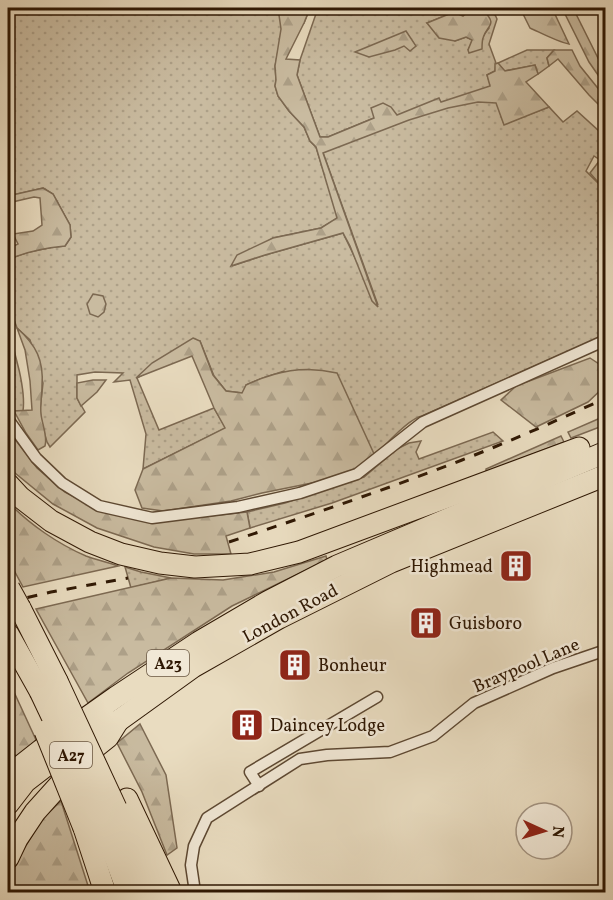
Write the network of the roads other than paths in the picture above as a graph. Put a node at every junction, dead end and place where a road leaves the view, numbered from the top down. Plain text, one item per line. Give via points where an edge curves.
1 (606, 340) edge
2 (8, 419) edge
3 (606, 438) edge
4 (606, 452) edge
5 (606, 475) edge
6 (8, 484) edge
7 (8, 587) edge
8 (9, 638) edge
9 (606, 650) edge
10 (42, 690) junction
11 (377, 697) dead end
12 (118, 721) junction
13 (8, 776) edge
14 (258, 786) junction
15 (8, 804) edge
16 (107, 814) junction
17 (8, 858) edge
18 (105, 892) edge
19 (128, 892) edge
20 (148, 892) edge
21 (171, 892) edge
22 (195, 892) edge

1 - 2 street via 423,422 357,474 300,493 238,507 152,518 99,506 62,483 36,458
3 - 6 highway via 299,552 250,564 195,567 121,554 51,521
4 - 13 highway, London Road / A23 via 338,566 269,601 125,691
5 - 12 highway, London Road / A23 via 347,583 193,667
7 - 10 highway, A27, bridge via 20,608
8 - 10 highway, A27
9 - 14 street, Braypool Lane via 553,668 474,703 433,736 390,752 300,759
10 - 16 highway, A27, bridge via 59,729
10 - 16 highway, A27, bridge via 94,735
11 - 14 street via 250,772
12 - 15 highway, London Road / A23 via 100,724 25,782
12 - 17 highway via 108,737 88,753 35,812
14 - 22 street, Braypool Lane via 207,818 194,846 191,865
16 - 18 highway, A27
16 - 19 highway, A27
16 - 20 highway, A27 via 141,869
16 - 21 highway, A27

